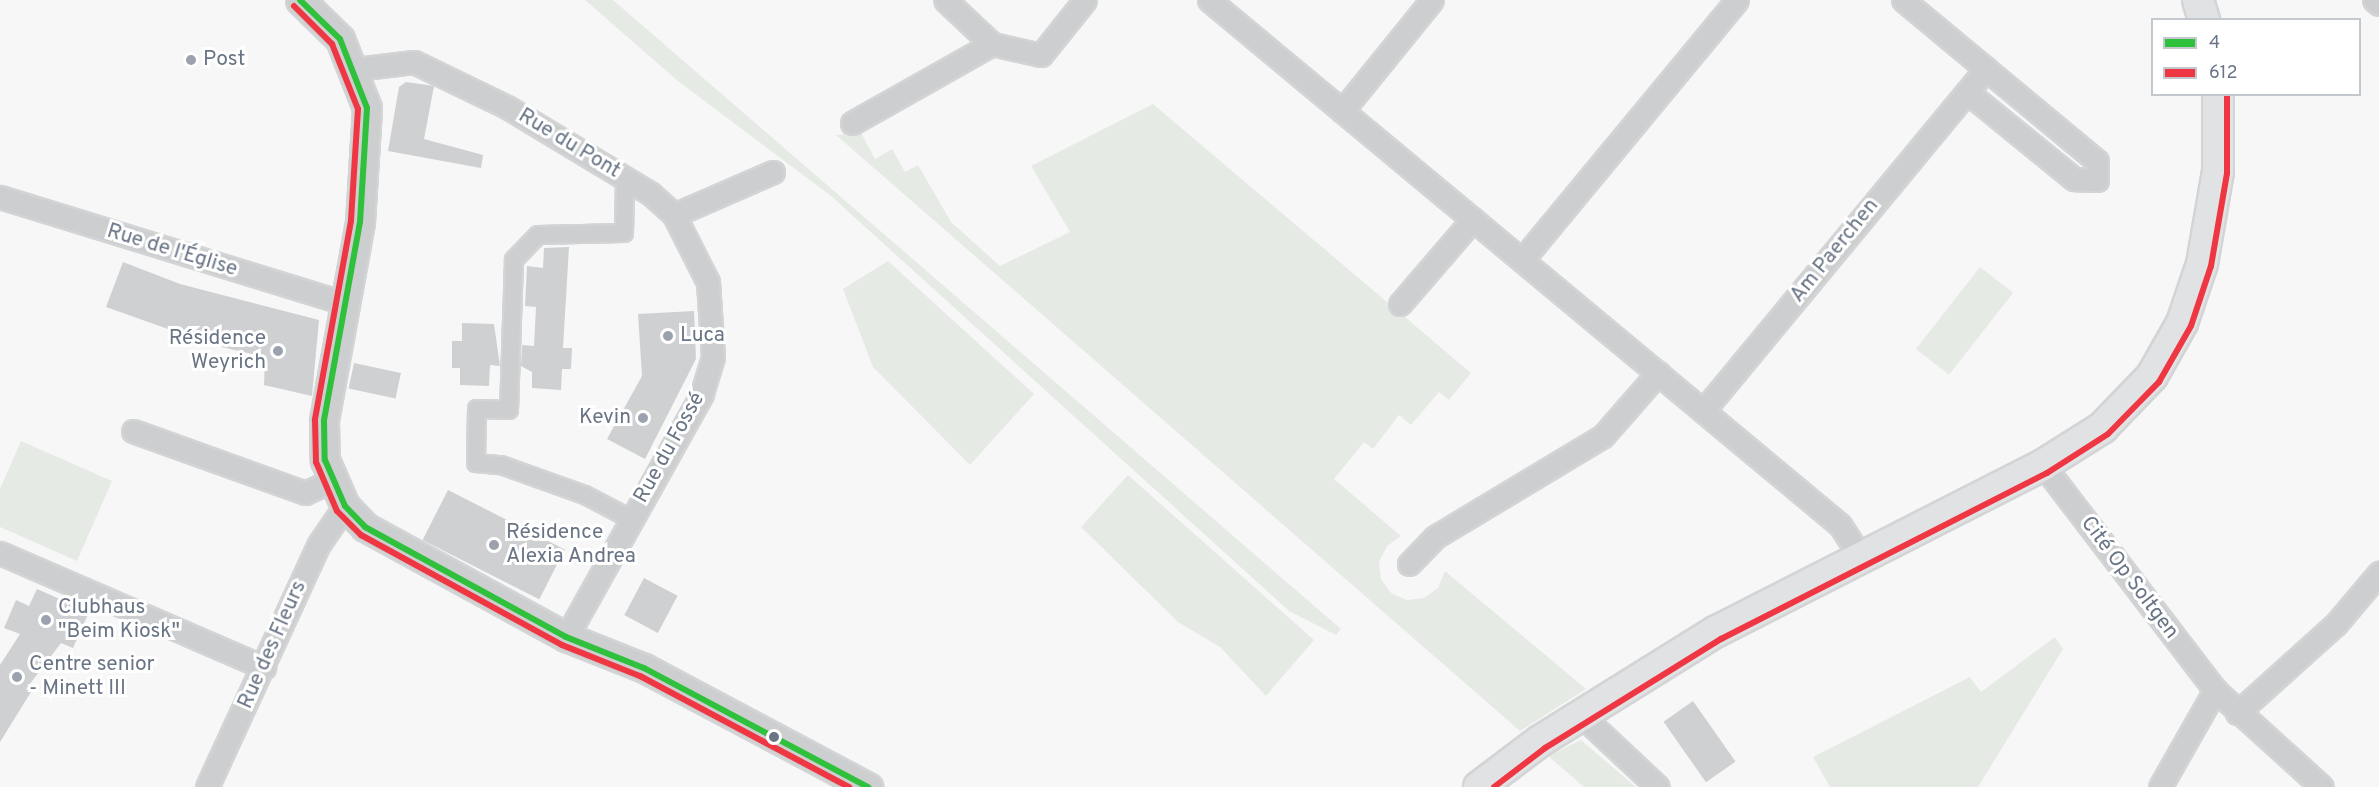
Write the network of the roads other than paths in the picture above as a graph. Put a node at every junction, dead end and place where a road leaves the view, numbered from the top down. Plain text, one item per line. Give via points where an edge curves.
1 (300, 0) edge
2 (945, 0) edge
3 (1085, 0) edge
4 (1209, 0) edge
5 (1432, 0) edge
6 (1737, 0) edge
7 (1903, 0) edge
8 (2198, 0) edge
9 (2374, 0) edge
10 (2379, 4) edge
11 (2203, 18) edge
12 (992, 44) junction
13 (356, 69) junction
14 (1986, 69) junction
15 (1967, 92) junction
16 (2218, 96) edge
17 (1342, 111) junction
18 (852, 123) dead end
19 (773, 172) dead end
20 (625, 178) junction
21 (0, 198) edge
22 (674, 214) junction
23 (1473, 219) junction
24 (1522, 260) junction
25 (344, 303) junction
26 (1400, 304) dead end
27 (1658, 373) junction
28 (1703, 411) junction
29 (133, 431) dead end
30 (2043, 465) junction
31 (332, 481) junction
32 (345, 506) junction
33 (631, 519) junction
34 (0, 553) edge
35 (1860, 555) junction
36 (1409, 564) dead end
37 (2379, 573) edge
38 (566, 637) junction
39 (264, 667) junction
40 (2215, 690) junction
41 (2237, 713) junction
42 (1581, 715) junction
43 (1485, 782) edge
44 (207, 787) edge
45 (868, 787) edge
46 (1658, 787) edge
47 (2160, 787) edge
48 (2322, 787) edge

1 - 13 street via 340,39
2 - 12 street
3 - 12 street via 1041,55
4 - 17 street
5 - 17 street
6 - 24 street
7 - 14 street
8 - 11 main road
9 - 10 street
12 - 18 street
13 - 20 street, Rue du Pont via 414,62 507,107
13 - 25 street via 367,108 366,164
14 - 15 street, Am Paerchen
14 - 15 street via 2097,161 2097,180 2074,179
15 - 28 street, Am Paerchen
16 - 30 main road via 2218,171 2202,264 2182,323 2127,404 2096,433
17 - 23 street
19 - 22 street
20 - 22 street, Rue du Pont
20 - 33 street via 624,233 538,235 514,260 508,410 477,410 476,463 501,465 585,495
21 - 25 street, Rue de l'Église
22 - 33 street, Rue du Fossé via 708,282 713,357 685,428
23 - 24 street
23 - 26 street
24 - 27 street
25 - 31 street via 324,421
27 - 28 street
27 - 36 street via 1596,441 1435,537
28 - 35 street via 1840,525
29 - 31 street via 305,493
30 - 35 main road
30 - 40 street, Cité Op Soltgen
31 - 32 street
32 - 38 street via 365,527
32 - 39 street, Rue des Fleurs via 319,544
33 - 38 street, Rue du Fossé
34 - 39 street
35 - 42 main road via 1717,631
37 - 41 street via 2336,624
38 - 45 street via 644,668
39 - 44 street, Rue des Fleurs
40 - 41 street, Cité Op Soltgen
40 - 47 street
41 - 48 street, Cité Op Soltgen
42 - 43 main road
42 - 46 street

